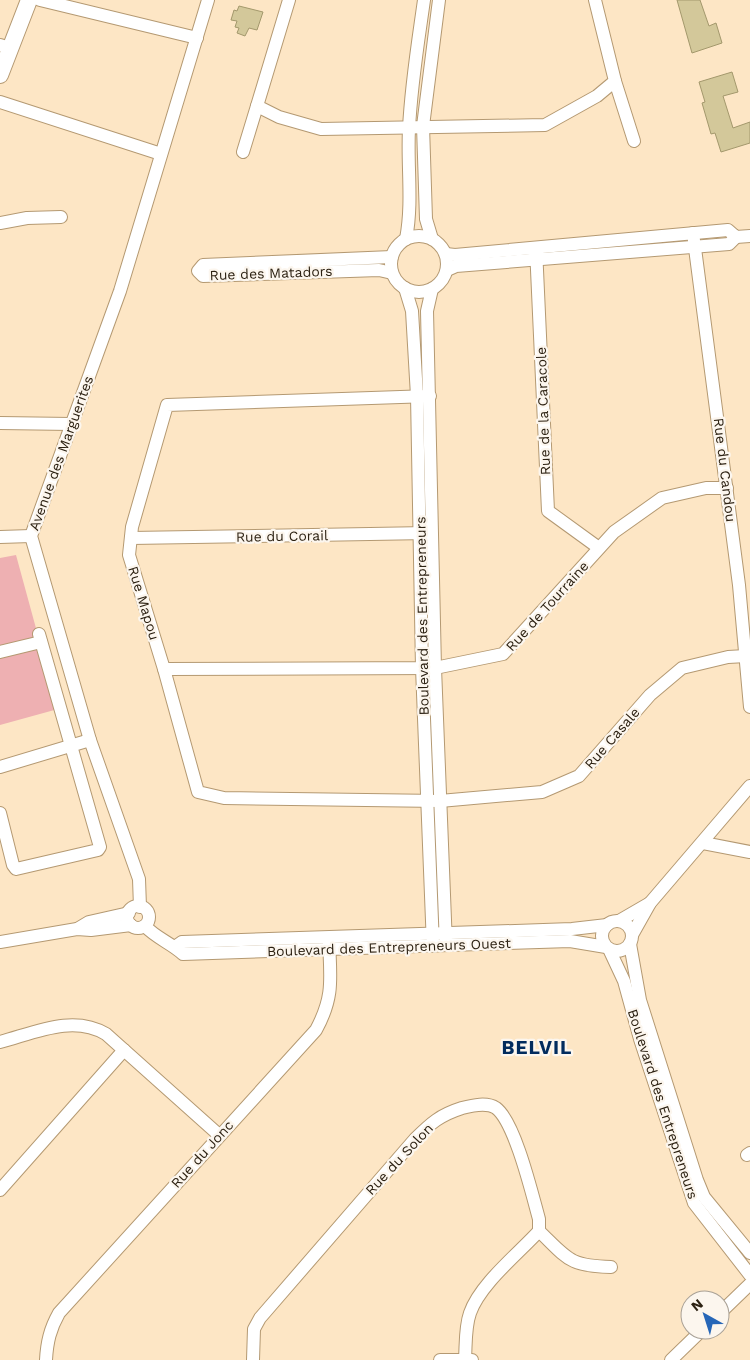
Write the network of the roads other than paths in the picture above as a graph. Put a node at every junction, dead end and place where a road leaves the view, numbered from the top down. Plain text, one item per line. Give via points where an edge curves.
1 (29, 0) edge
2 (40, 0) edge
3 (208, 0) edge
4 (289, 0) edge
5 (424, 0) edge
6 (439, 0) edge
7 (595, 0) edge
8 (197, 38) junction
9 (5, 46) edge
10 (0, 75) edge
11 (616, 81) junction
12 (0, 102) edge
13 (257, 106) junction
14 (423, 126) junction
15 (409, 128) junction
16 (634, 141) dead end
17 (242, 152) dead end
18 (161, 154) junction
19 (61, 217) dead end
20 (0, 223) edge
21 (693, 234) junction
22 (750, 236) edge
23 (736, 237) junction
24 (406, 239) junction
25 (432, 239) junction
26 (694, 247) junction
27 (446, 254) junction
28 (536, 254) junction
29 (392, 257) junction
30 (447, 270) junction
31 (392, 273) junction
32 (405, 288) junction
33 (432, 289) junction
34 (423, 396) junction
35 (0, 423) edge
36 (72, 424) junction
37 (727, 488) junction
38 (427, 533) junction
39 (31, 536) junction
40 (0, 537) edge
41 (130, 538) junction
42 (599, 548) junction
43 (0, 652) edge
44 (746, 656) junction
45 (429, 668) junction
46 (164, 669) junction
47 (750, 707) edge
48 (90, 740) junction
49 (72, 745) junction
50 (0, 767) edge
51 (750, 786) edge
52 (433, 801) junction
53 (0, 813) edge
54 (703, 843) junction
55 (750, 852) edge
56 (650, 902) junction
57 (133, 915) junction
58 (619, 921) junction
59 (607, 925) junction
60 (145, 926) junction
61 (631, 939) junction
62 (439, 940) junction
63 (0, 942) edge
64 (330, 944) junction
65 (607, 948) junction
66 (635, 1002) junction
67 (0, 1042) edge
68 (124, 1050) junction
69 (219, 1135) junction
70 (694, 1187) junction
71 (0, 1190) edge
72 (539, 1231) junction
73 (750, 1253) edge
74 (611, 1267) dead end
75 (750, 1274) edge
76 (750, 1284) edge
77 (730, 1303) edge
78 (692, 1340) edge
79 (469, 1359) edge
80 (46, 1360) edge
81 (253, 1360) edge
82 (440, 1360) edge
83 (672, 1360) edge

1 - 9 street
2 - 8 street
3 - 8 street, Avenue des Marguerites
4 - 13 street
5 - 15 street
6 - 14 street
7 - 11 street
8 - 18 street, Avenue des Marguerites
9 - 10 street
11 - 14 street via 597,96 544,125
11 - 16 street
12 - 18 street
13 - 15 street via 279,117 321,129
13 - 17 street
14 - 15 street
14 - 25 street via 426,219
15 - 24 street via 410,218
18 - 36 street, Avenue des Marguerites via 120,291
19 - 20 street
21 - 23 street via 728,230
21 - 26 street, Rue du Candou
21 - 28 street
22 - 23 street
23 - 26 street via 729,244
24 - 25 street via 419,236
24 - 29 street via 397,246
25 - 27 street
26 - 28 street
26 - 37 street, Rue du Candou
27 - 28 street
27 - 30 street
28 - 30 street
28 - 42 street, Rue de la Caracole via 548,511
29 - 31 street
29 - 31 street, Rue des Matadors via 203,265 198,271 203,276 379,270
30 - 33 street
31 - 32 street
32 - 33 street via 418,292
32 - 34 street, Boulevard des Entrepreneurs via 412,311
33 - 34 street, Boulevard des Entrepreneurs via 427,311
34 - 38 street, Boulevard des Entrepreneurs
34 - 41 street, Rue Mapou via 167,405
35 - 36 street
36 - 39 street, Avenue des Marguerites
37 - 42 street, Rue de Tourraine via 706,488 662,498 614,532
37 - 44 street, Rue du Candou
38 - 41 street, Rue du Corail
38 - 45 street, Boulevard des Entrepreneurs
39 - 40 street
39 - 48 street, Avenue des Marguerites
41 - 46 street, Rue Mapou via 129,555
42 - 45 street, Rue de Tourraine via 504,654
43 - 49 street via 40,638
44 - 47 street, Rue du Candou
44 - 52 street, Rue Casale via 682,668 650,695 578,776 542,792
45 - 46 street, Rue de Tourraine
45 - 52 street, Boulevard des Entrepreneurs
46 - 52 street, Rue Mapou via 198,792 224,798
48 - 49 street
48 - 57 street, Avenue des Marguerites via 139,880
49 - 50 street
49 - 53 street via 101,844 98,850 16,868
51 - 54 street
52 - 62 street, Boulevard des Entrepreneurs
54 - 55 street
54 - 56 street
56 - 58 street
56 - 61 street
57 - 60 street via 137,928
57 - 60 street, Avenue des Marguerites via 148,912
57 - 63 street via 89,922 77,929
58 - 59 street
58 - 61 street via 630,927
59 - 62 street, Boulevard des Entrepreneurs Ouest
59 - 65 street, Boulevard des Entrepreneurs via 602,934
60 - 64 street, Boulevard des Entrepreneurs Ouest via 154,936 179,950
61 - 65 street via 620,951
61 - 66 street, Boulevard des Entrepreneurs
62 - 64 street, Boulevard des Entrepreneurs Ouest
62 - 65 street, Boulevard des Entrepreneurs Ouest via 570,941
64 - 69 street, Rue du Jonc via 331,990 326,1011 316,1030
65 - 66 street, Boulevard des Entrepreneurs
66 - 70 street, Boulevard des Entrepreneurs
67 - 68 street via 80,1024 106,1034
68 - 69 street
68 - 71 street
69 - 80 street, Rue du Jonc via 59,1313 51,1326
70 - 73 street, Boulevard des Entrepreneurs
70 - 75 street, Boulevard des Entrepreneurs via 694,1203
72 - 74 street via 575,1263 588,1267
72 - 79 street via 479,1295 466,1329
72 - 81 street, Rue du Solon via 540,1219 503,1114 485,1104 444,1114 415,1139 270,1304 254,1329
76 - 77 street
78 - 83 street
79 - 82 street

